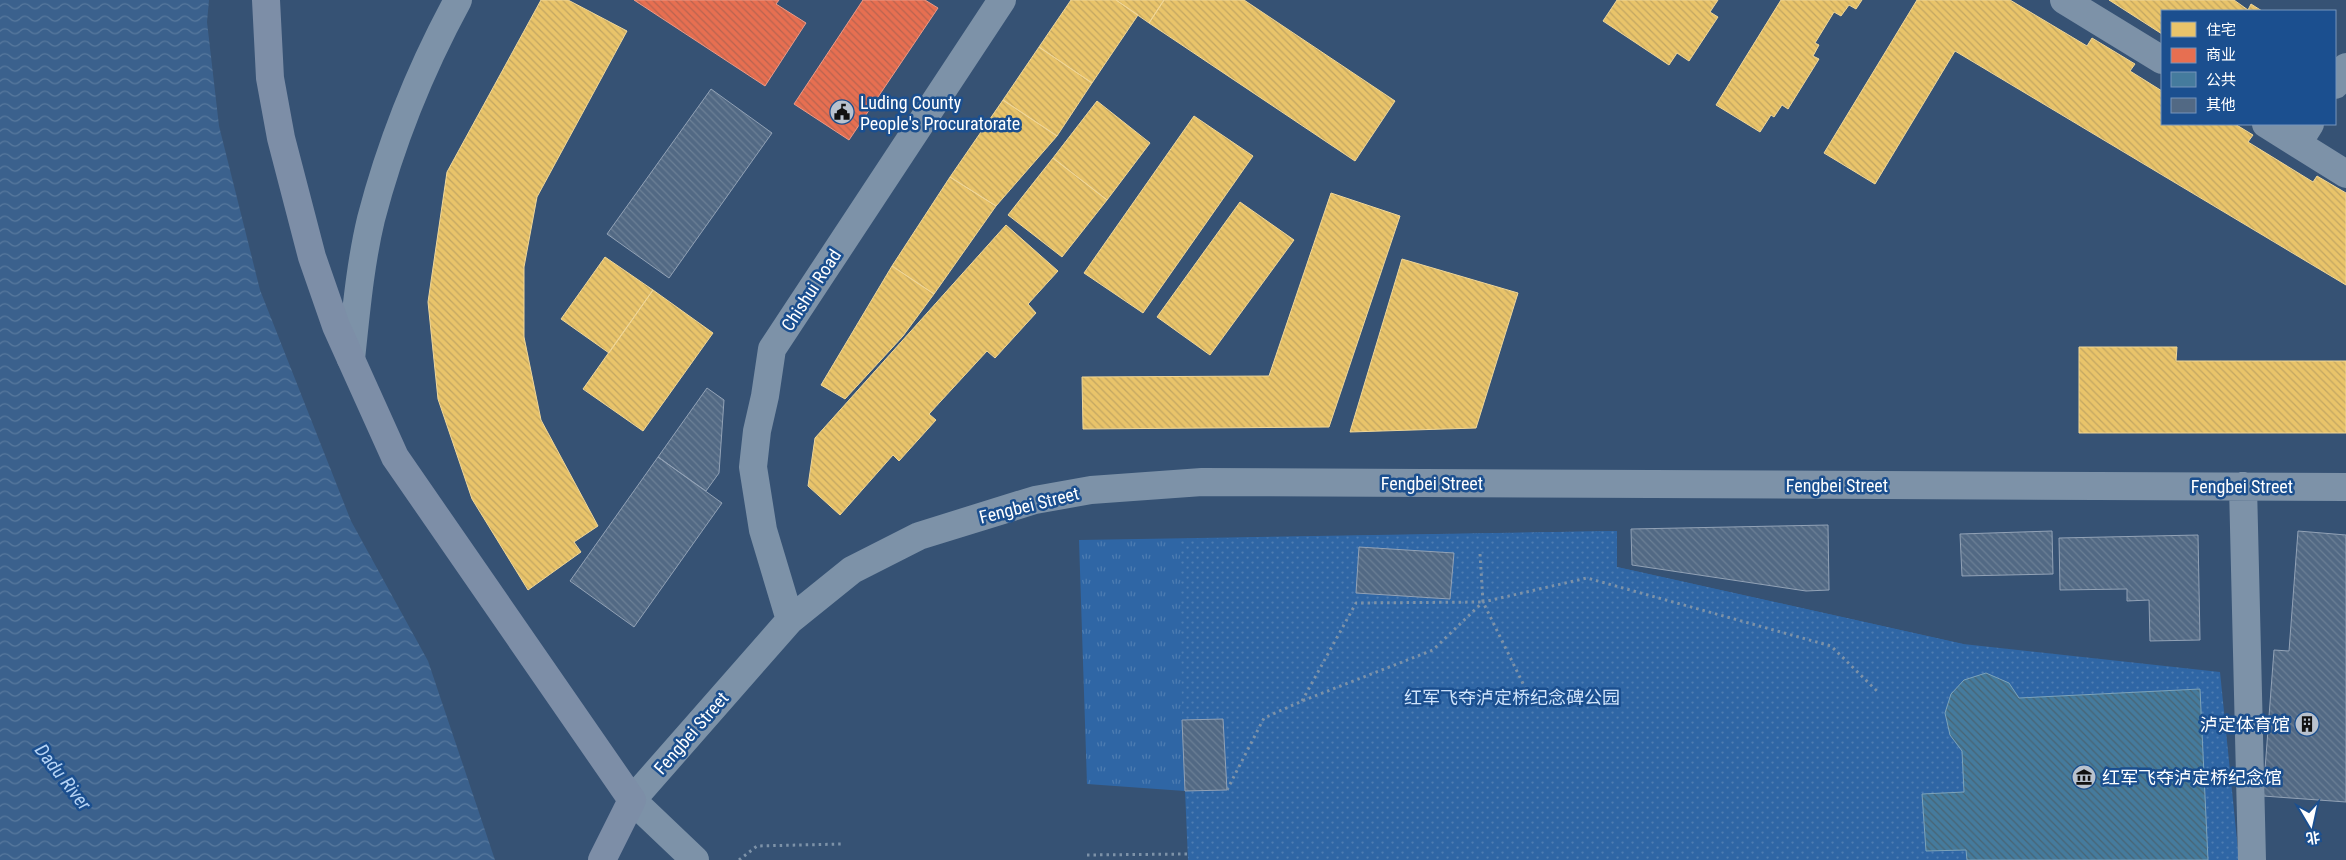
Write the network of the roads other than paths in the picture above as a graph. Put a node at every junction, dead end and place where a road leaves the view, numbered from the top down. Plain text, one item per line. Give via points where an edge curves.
1 (266, 0) edge
2 (458, 0) edge
3 (1002, 0) edge
4 (2064, 0) edge
5 (2161, 59) edge
6 (2346, 67) edge
7 (2336, 83) edge
8 (2270, 125) edge
9 (2304, 133) edge
10 (2346, 174) edge
11 (351, 359) junction
12 (2242, 486) junction
13 (2346, 487) edge
14 (790, 620) junction
15 (632, 800) junction
16 (602, 860) edge
17 (695, 860) edge
18 (2252, 860) edge

1 - 11 main road via 270,78 281,138 312,258
2 - 11 street via 410,98 390,153 371,221 358,290
3 - 14 street, Chishui Road via 772,349 753,468 763,530
4 - 5 street
6 - 7 street
8 - 9 street
9 - 10 street
11 - 15 main road via 395,457
12 - 13 street, Fengbei Street
12 - 14 street, Fengbei Street via 1202,482 1090,490 1035,500 919,536 852,570
12 - 18 street
14 - 15 street, Fengbei Street
15 - 16 main road
15 - 17 street

